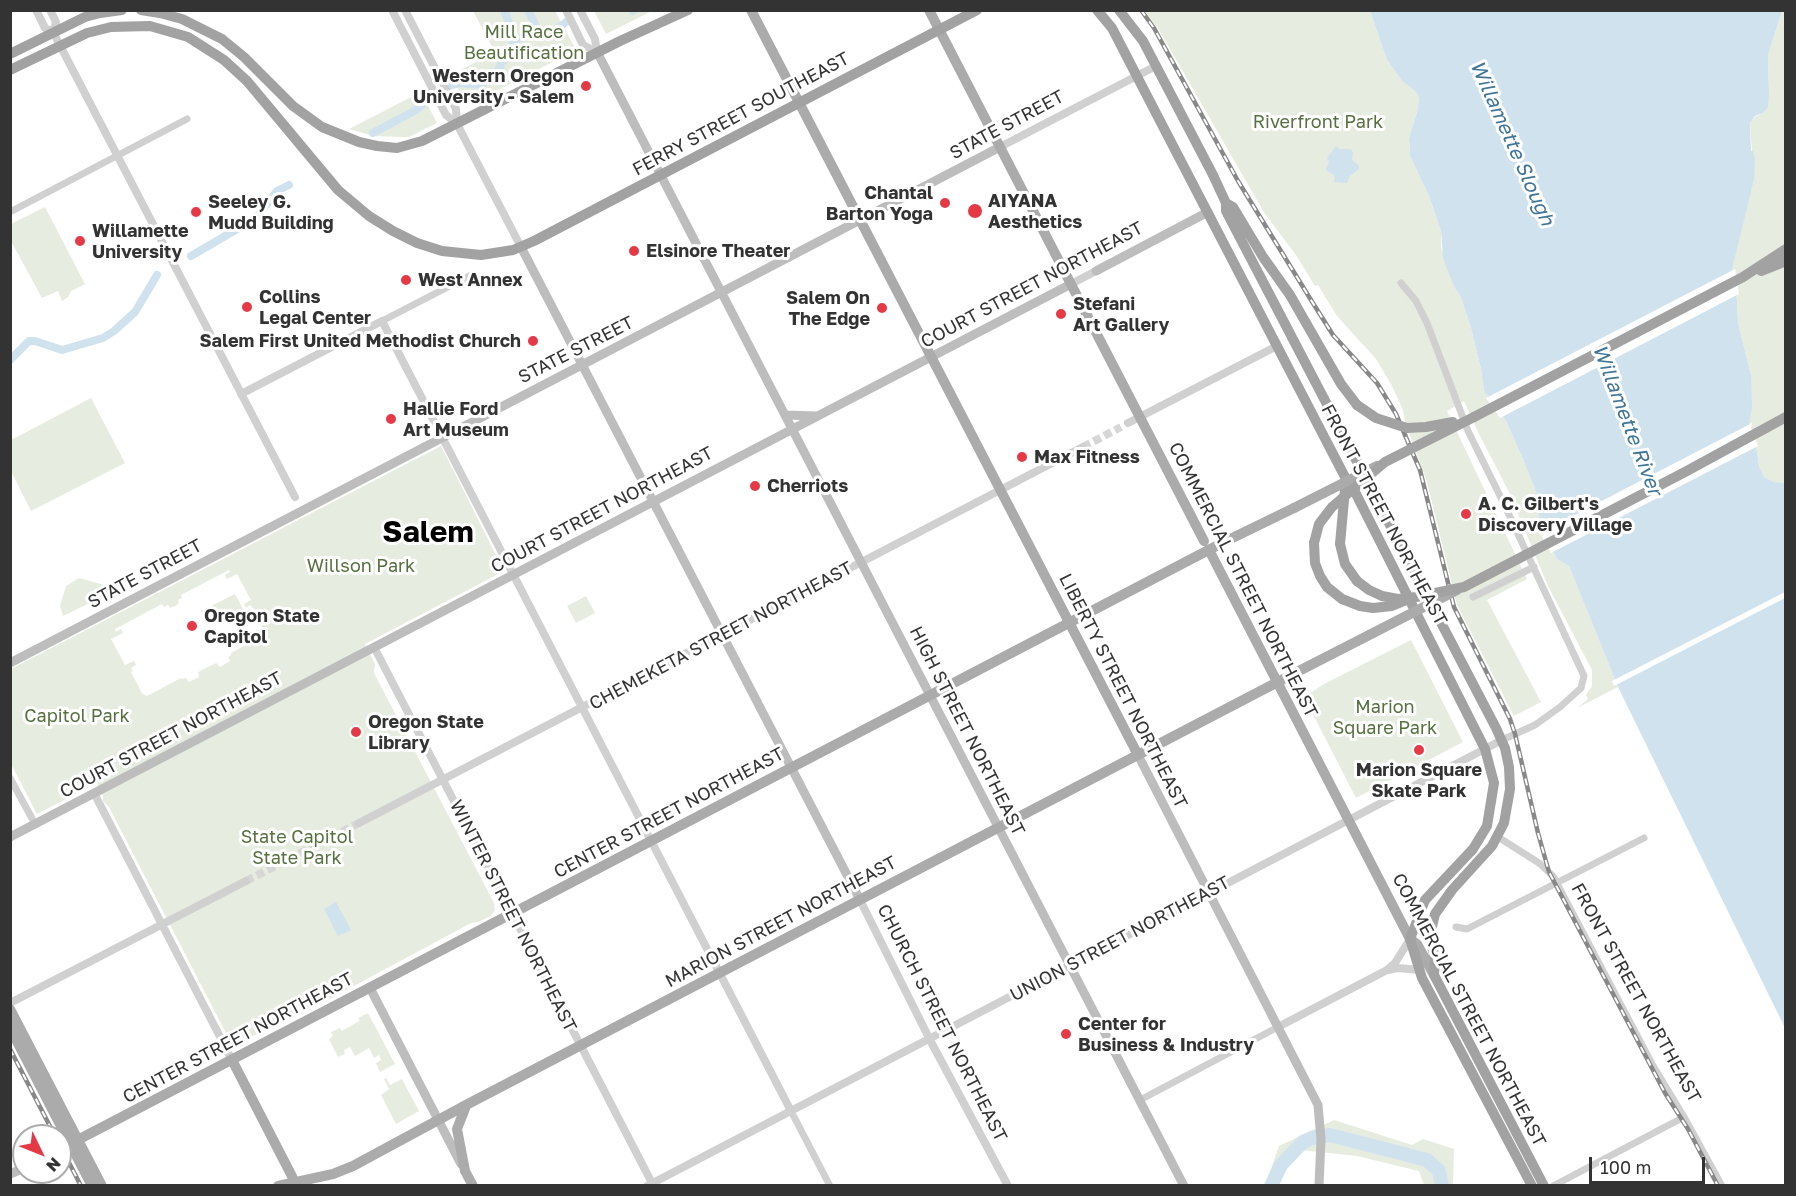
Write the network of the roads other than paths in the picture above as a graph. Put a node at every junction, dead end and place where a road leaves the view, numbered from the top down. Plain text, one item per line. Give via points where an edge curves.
1 (122, 10) edge
2 (141, 10) edge
3 (392, 10) edge
4 (405, 10) edge
5 (566, 10) edge
6 (580, 10) edge
7 (688, 10) edge
8 (751, 10) edge
9 (929, 10) edge
10 (977, 10) edge
11 (1096, 10) edge
12 (1119, 10) edge
13 (50, 11) edge
14 (37, 14) edge
15 (939, 30) junction
16 (53, 32) junction
17 (60, 45) junction
18 (597, 52) junction
19 (10, 54) edge
20 (1156, 66) junction
21 (10, 70) edge
22 (1137, 76) junction
23 (800, 104) junction
24 (187, 119) dead end
25 (457, 124) junction
26 (1000, 147) junction
27 (118, 156) junction
28 (660, 176) junction
29 (1227, 203) junction
30 (10, 212) edge
31 (1208, 212) junction
32 (860, 220) junction
33 (521, 247) junction
34 (1785, 249) edge
35 (1785, 261) edge
36 (1096, 271) joint
37 (471, 275) dead end
38 (1743, 277) junction
39 (1401, 283) dead end
40 (1071, 284) junction
41 (721, 292) junction
42 (382, 321) junction
43 (1277, 346) junction
44 (931, 357) junction
45 (582, 365) junction
46 (242, 394) junction
47 (784, 415) junction
48 (818, 416) junction
49 (1140, 417) junction
50 (1474, 417) junction
51 (1785, 417) edge
52 (1124, 425) tunnel mouth
53 (792, 429) junction
54 (442, 438) junction
55 (1083, 447) tunnel mouth
56 (1385, 462) junction
57 (1345, 477) junction
58 (1000, 490) junction
59 (295, 497) joint
60 (653, 502) junction
61 (302, 511) junction
62 (1206, 546) junction
63 (861, 562) junction
64 (1534, 567) junction
65 (513, 575) junction
66 (1464, 586) junction
67 (1473, 597) dead end
68 (1410, 599) junction
69 (1069, 623) junction
70 (722, 635) junction
71 (374, 647) junction
72 (10, 663) edge
73 (1277, 682) junction
74 (930, 696) junction
75 (582, 708) junction
76 (1502, 740) junction
77 (1485, 749) junction
78 (1138, 755) junction
79 (791, 768) junction
80 (10, 778) edge
81 (442, 780) junction
82 (94, 794) junction
83 (1489, 813) junction
84 (1348, 820) junction
85 (359, 823) tunnel mouth
86 (35, 824) junction
87 (999, 828) junction
88 (10, 837) edge
89 (1498, 837) junction
90 (1644, 838) dead end
91 (651, 841) junction
92 (246, 881) tunnel mouth
93 (1557, 883) junction
94 (1209, 893) junction
95 (860, 900) junction
96 (512, 914) junction
97 (162, 926) junction
98 (1456, 927) dead end
99 (1410, 939) junction
100 (1070, 965) junction
101 (1387, 970) junction
102 (1419, 970) junction
103 (720, 973) junction
104 (1434, 975) junction
105 (370, 988) junction
106 (10, 1003) edge
107 (10, 1009) edge
108 (1278, 1027) junction
109 (10, 1028) edge
110 (930, 1040) junction
111 (580, 1046) junction
112 (232, 1060) junction
113 (1140, 1100) junction
114 (466, 1105) junction
115 (791, 1111) junction
116 (1684, 1117) junction
117 (440, 1121) junction
118 (60, 1124) edge
119 (61, 1124) edge
120 (72, 1143) edge
121 (72, 1147) edge
122 (72, 1148) edge
123 (465, 1171) junction
124 (296, 1183) edge
125 (92, 1185) edge
126 (102, 1185) edge
127 (278, 1185) edge
128 (473, 1185) edge
129 (651, 1185) edge
130 (830, 1185) edge
131 (1008, 1185) edge
132 (1184, 1185) edge
133 (1319, 1185) edge
134 (1532, 1185) edge
135 (1544, 1185) edge
136 (1553, 1185) edge
137 (1722, 1185) edge

1 - 16 highway via 92,15
2 - 25 highway via 172,16 207,30 231,46 303,114 348,139 398,148
3 - 25 street via 446,115
4 - 25 street via 456,110
5 - 18 street via 584,45
6 - 18 street via 595,39
7 - 18 highway
8 - 23 main road, LIBERTY STREET NORTHEAST
9 - 15 main road, COMMERCIAL STREET NORTHEAST
10 - 15 highway, FERRY STREET SOUTHEAST
11 - 22 highway via 1112,28
12 - 20 highway, FRONT STREET NORTHEAST
13 - 16 street via 56,22
14 - 16 street via 45,28
15 - 23 highway, FERRY STREET SOUTHEAST
15 - 26 main road, COMMERCIAL STREET NORTHEAST
16 - 17 street
16 - 19 highway
17 - 21 highway, FERRY STREET SOUTHEAST
17 - 27 street
17 - 33 highway, FERRY STREET SOUTHEAST via 111,27 150,26 188,37 235,69 338,189 369,216 417,243 442,251 482,255
18 - 25 highway
18 - 28 main road, HIGH STREET NORTHEAST
20 - 22 street, STATE STREET
20 - 29 highway, FRONT STREET NORTHEAST
22 - 26 street, STATE STREET
22 - 31 highway, FRONT STREET NORTHEAST
23 - 28 highway, FERRY STREET SOUTHEAST
23 - 32 main road, LIBERTY STREET NORTHEAST
24 - 27 street
25 - 33 street
26 - 32 main road, STATE STREET
26 - 40 main road, COMMERCIAL STREET NORTHEAST
27 - 30 street
27 - 46 street
28 - 33 highway, FERRY STREET SOUTHEAST
28 - 41 main road, HIGH STREET NORTHEAST
29 - 50 highway, bridge via 1290,295 1357,405 1376,418 1407,428
29 - 76 highway, FRONT STREET NORTHEAST via 1226,211
31 - 36 main road, COURT STREET NORTHEAST
31 - 43 highway, FRONT STREET NORTHEAST
32 - 41 main road, STATE STREET
32 - 44 main road, LIBERTY STREET NORTHEAST
33 - 45 main road, CHURCH STREET NORTHEAST
34 - 38 highway
35 - 38 highway
36 - 40 street, COURT STREET NORTHEAST
37 - 42 street
38 - 50 highway
39 - 64 street via 1427,323 1468,431
40 - 44 main road, COURT STREET NORTHEAST
40 - 49 main road, COMMERCIAL STREET NORTHEAST
41 - 45 main road, STATE STREET
41 - 47 main road, HIGH STREET NORTHEAST
42 - 46 street
42 - 54 street
43 - 49 street
43 - 57 highway, FRONT STREET NORTHEAST
44 - 48 main road, COURT STREET NORTHEAST
44 - 58 main road, LIBERTY STREET NORTHEAST
45 - 54 main road, STATE STREET
45 - 60 main road, CHURCH STREET NORTHEAST
46 - 59 street
47 - 48 main road
47 - 53 main road, HIGH STREET NORTHEAST
48 - 53 main road, COURT STREET NORTHEAST
49 - 52 street
49 - 62 main road, COMMERCIAL STREET NORTHEAST
50 - 56 highway, bridge
51 - 66 highway, bridge
53 - 60 main road, COURT STREET NORTHEAST
53 - 63 main road, HIGH STREET NORTHEAST
54 - 61 main road, STATE STREET
54 - 65 street
55 - 58 street, CHEMEKETA STREET NORTHEAST
56 - 62 main road, CENTER STREET NORTHEAST, bridge
56 - 68 highway, bridge via 1332,507 1319,524 1315,562 1328,587 1354,604 1373,608
57 - 66 highway, bridge via 1340,544 1345,564 1357,581 1382,596 1398,599
57 - 68 highway, FRONT STREET NORTHEAST
58 - 63 street, CHEMEKETA STREET NORTHEAST
58 - 69 main road, LIBERTY STREET NORTHEAST
59 - 61 street
60 - 65 main road, COURT STREET NORTHEAST
60 - 70 main road, CHURCH STREET NORTHEAST
61 - 72 main road, STATE STREET
62 - 69 main road, CENTER STREET NORTHEAST
62 - 73 main road, COMMERCIAL STREET NORTHEAST
63 - 70 street, CHEMEKETA STREET NORTHEAST
63 - 74 main road, HIGH STREET NORTHEAST
64 - 67 street
64 - 76 street, UNION STREET NORTHEAST via 1584,681 1581,688 1544,719
65 - 71 main road, COURT STREET NORTHEAST
65 - 75 street
66 - 73 main road, MARION STREET NORTHEAST, bridge
68 - 77 highway, FRONT STREET NORTHEAST
69 - 74 main road, CENTER STREET NORTHEAST
69 - 78 main road, LIBERTY STREET NORTHEAST
70 - 75 street, CHEMEKETA STREET NORTHEAST
70 - 79 main road, CHURCH STREET NORTHEAST
71 - 81 street, WINTER STREET NORTHEAST
71 - 82 main road, COURT STREET NORTHEAST
73 - 78 main road, MARION STREET NORTHEAST
73 - 84 main road, COMMERCIAL STREET NORTHEAST
74 - 79 main road, CENTER STREET NORTHEAST
74 - 87 main road, HIGH STREET NORTHEAST
75 - 81 street, CHEMEKETA STREET NORTHEAST
75 - 91 street
76 - 77 street, UNION STREET NORTHEAST
76 - 89 highway, FRONT STREET NORTHEAST via 1510,789
77 - 83 highway, FRONT STREET NORTHEAST via 1494,783
77 - 84 street, UNION STREET NORTHEAST
78 - 87 main road, MARION STREET NORTHEAST
78 - 94 main road, LIBERTY STREET NORTHEAST
79 - 91 main road, CENTER STREET NORTHEAST
79 - 95 main road, CHURCH STREET NORTHEAST
80 - 86 street
81 - 85 street, CHEMEKETA STREET NORTHEAST
81 - 96 street, WINTER STREET NORTHEAST
82 - 86 main road, COURT STREET NORTHEAST
82 - 97 street
83 - 89 highway
83 - 99 highway, FRONT STREET NORTHEAST via 1473,849 1425,900
84 - 94 street, UNION STREET NORTHEAST
84 - 99 main road, COMMERCIAL STREET NORTHEAST
86 - 88 main road, COURT STREET NORTHEAST
87 - 95 main road, MARION STREET NORTHEAST
87 - 100 main road, HIGH STREET NORTHEAST
89 - 93 street, FRONT STREET NORTHEAST via 1539,863
89 - 104 highway, FRONT STREET NORTHEAST via 1483,859 1452,890 1436,915 1430,935
90 - 93 street
91 - 96 main road, CENTER STREET NORTHEAST
91 - 103 street
92 - 97 street
93 - 98 street via 1467,929
93 - 116 street, FRONT STREET NORTHEAST
94 - 100 street, UNION STREET NORTHEAST
94 - 108 main road, LIBERTY STREET NORTHEAST
95 - 103 main road, MARION STREET NORTHEAST
95 - 110 street, CHURCH STREET NORTHEAST
96 - 105 main road, CENTER STREET NORTHEAST
96 - 111 street, WINTER STREET NORTHEAST
97 - 106 street
97 - 112 street
99 - 101 street
99 - 102 highway
99 - 104 main road, COMMERCIAL STREET NORTHEAST via 1417,944
100 - 110 street, UNION STREET NORTHEAST
100 - 113 main road, HIGH STREET NORTHEAST
101 - 102 street
101 - 108 street
102 - 134 highway, COMMERCIAL STREET NORTHEAST
103 - 111 main road, MARION STREET NORTHEAST
103 - 115 street
104 - 135 highway, COMMERCIAL STREET NORTHEAST
105 - 112 main road, CENTER STREET NORTHEAST
105 - 117 main road
107 - 119 main road
108 - 113 street
108 - 133 main road, LIBERTY STREET NORTHEAST via 1318,1105
109 - 118 main road
110 - 115 street, UNION STREET NORTHEAST
110 - 131 street, CHURCH STREET NORTHEAST
111 - 114 main road, MARION STREET NORTHEAST
111 - 129 street, WINTER STREET NORTHEAST
112 - 120 main road, CENTER STREET NORTHEAST
112 - 124 main road
113 - 132 main road, HIGH STREET NORTHEAST
114 - 117 main road, MARION STREET NORTHEAST
114 - 123 main road via 457,1127
115 - 129 street, UNION STREET NORTHEAST
115 - 130 street
116 - 136 street
116 - 137 street, FRONT STREET NORTHEAST
117 - 123 main road
117 - 124 main road, MARION STREET NORTHEAST via 343,1171
121 - 126 main road
122 - 125 main road
123 - 128 main road
124 - 127 main road, MARION STREET NORTHEAST

